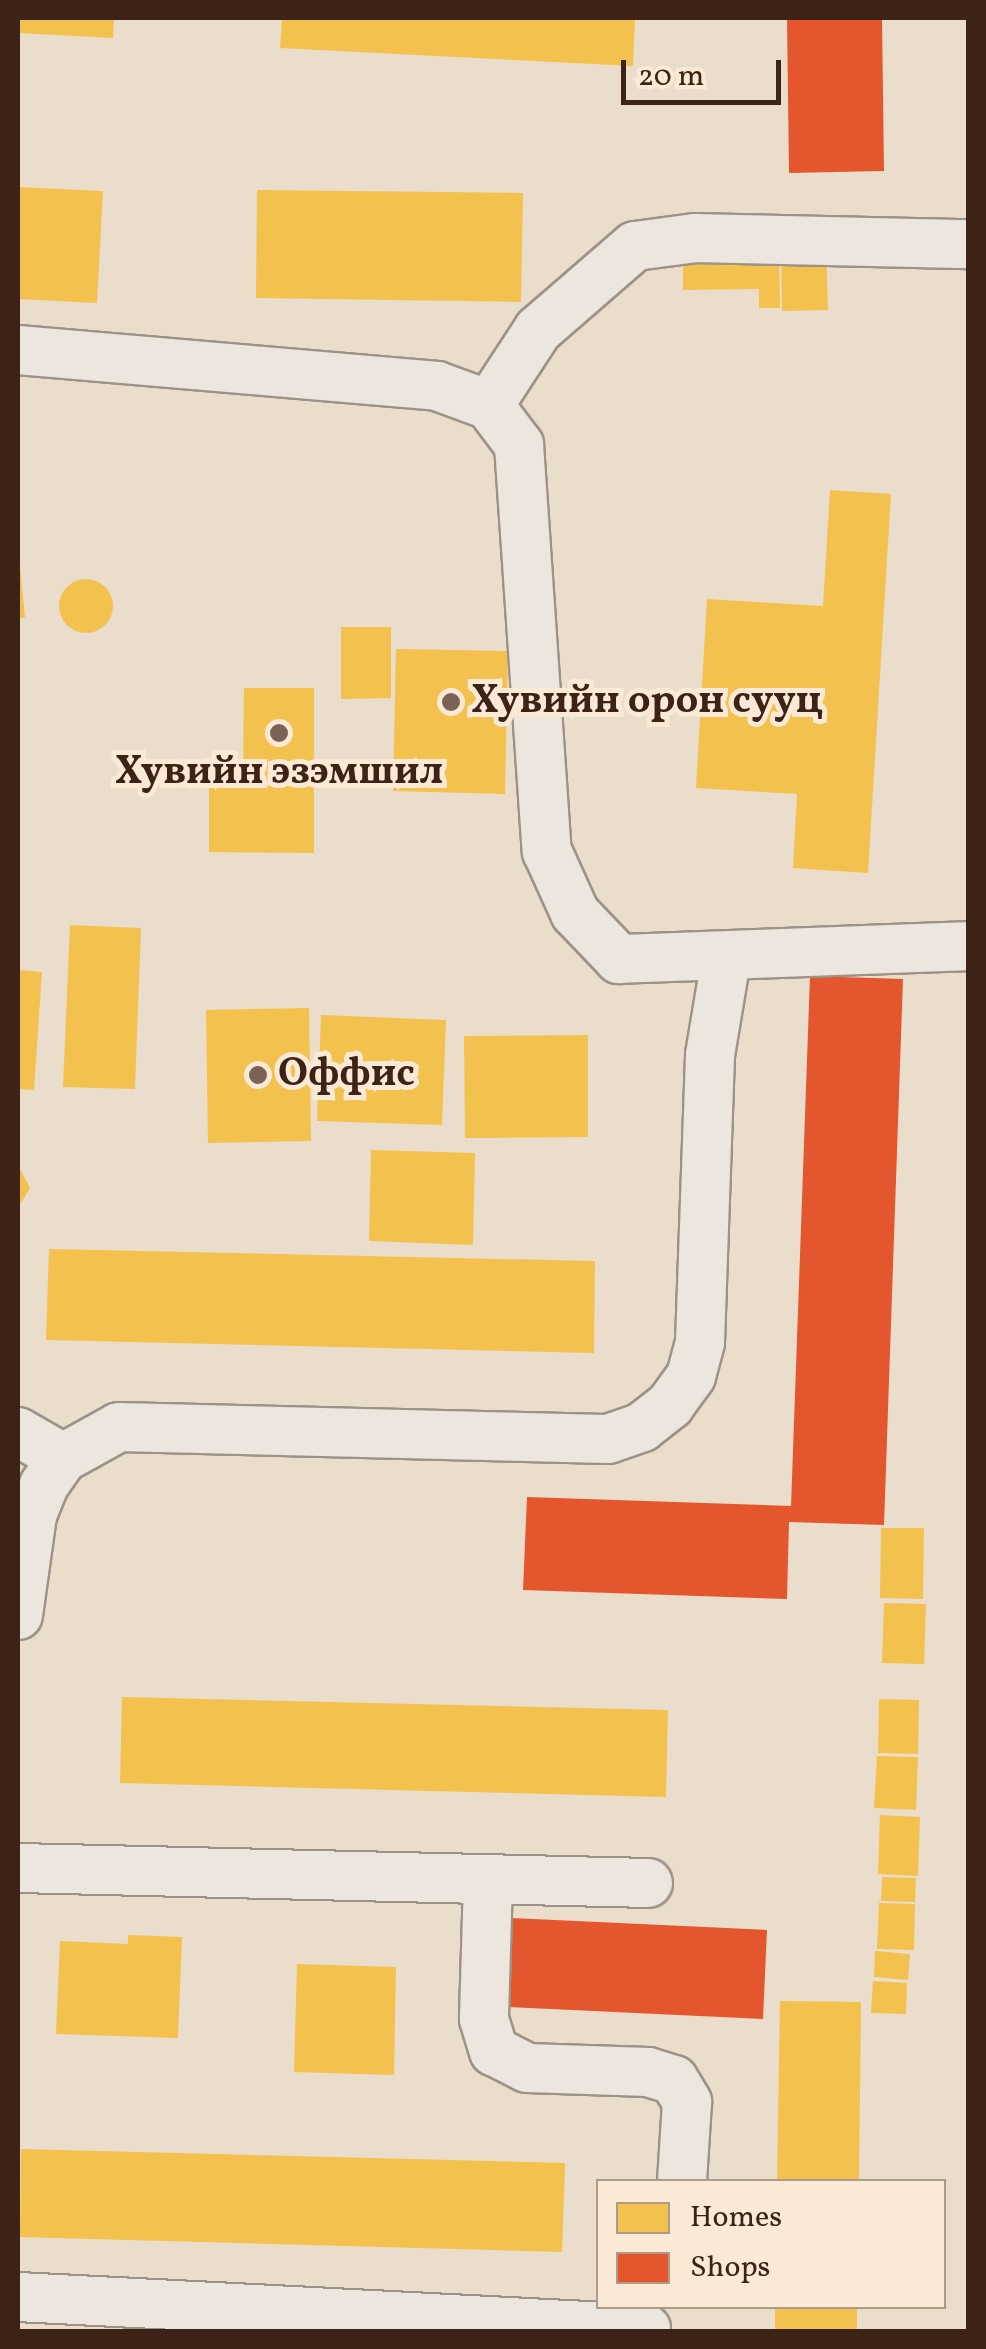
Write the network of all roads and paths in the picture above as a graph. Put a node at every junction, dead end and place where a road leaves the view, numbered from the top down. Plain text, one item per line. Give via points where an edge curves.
1 (968, 244) edge
2 (18, 350) edge
3 (489, 405) junction
4 (968, 946) edge
5 (726, 959) junction
6 (18, 1432) edge
7 (63, 1458) junction
8 (18, 1616) edge
9 (18, 1868) edge
10 (488, 1880) junction
11 (648, 1883) dead end
12 (682, 2179) edge
13 (18, 2297) edge
14 (650, 2322) edge

1 - 3 street via 696,238 634,246 538,330
2 - 3 street via 436,386
3 - 5 street via 519,445 528,510 547,851 575,913 620,959
4 - 5 street
5 - 7 street via 713,1004 700,1342 691,1376 670,1406 642,1427 608,1439 152,1424 119,1427
6 - 7 street
7 - 8 street via 32,1516
9 - 10 street
10 - 11 street
10 - 12 street via 484,2019 494,2050 527,2068 648,2072 674,2080 687,2102
13 - 14 street

